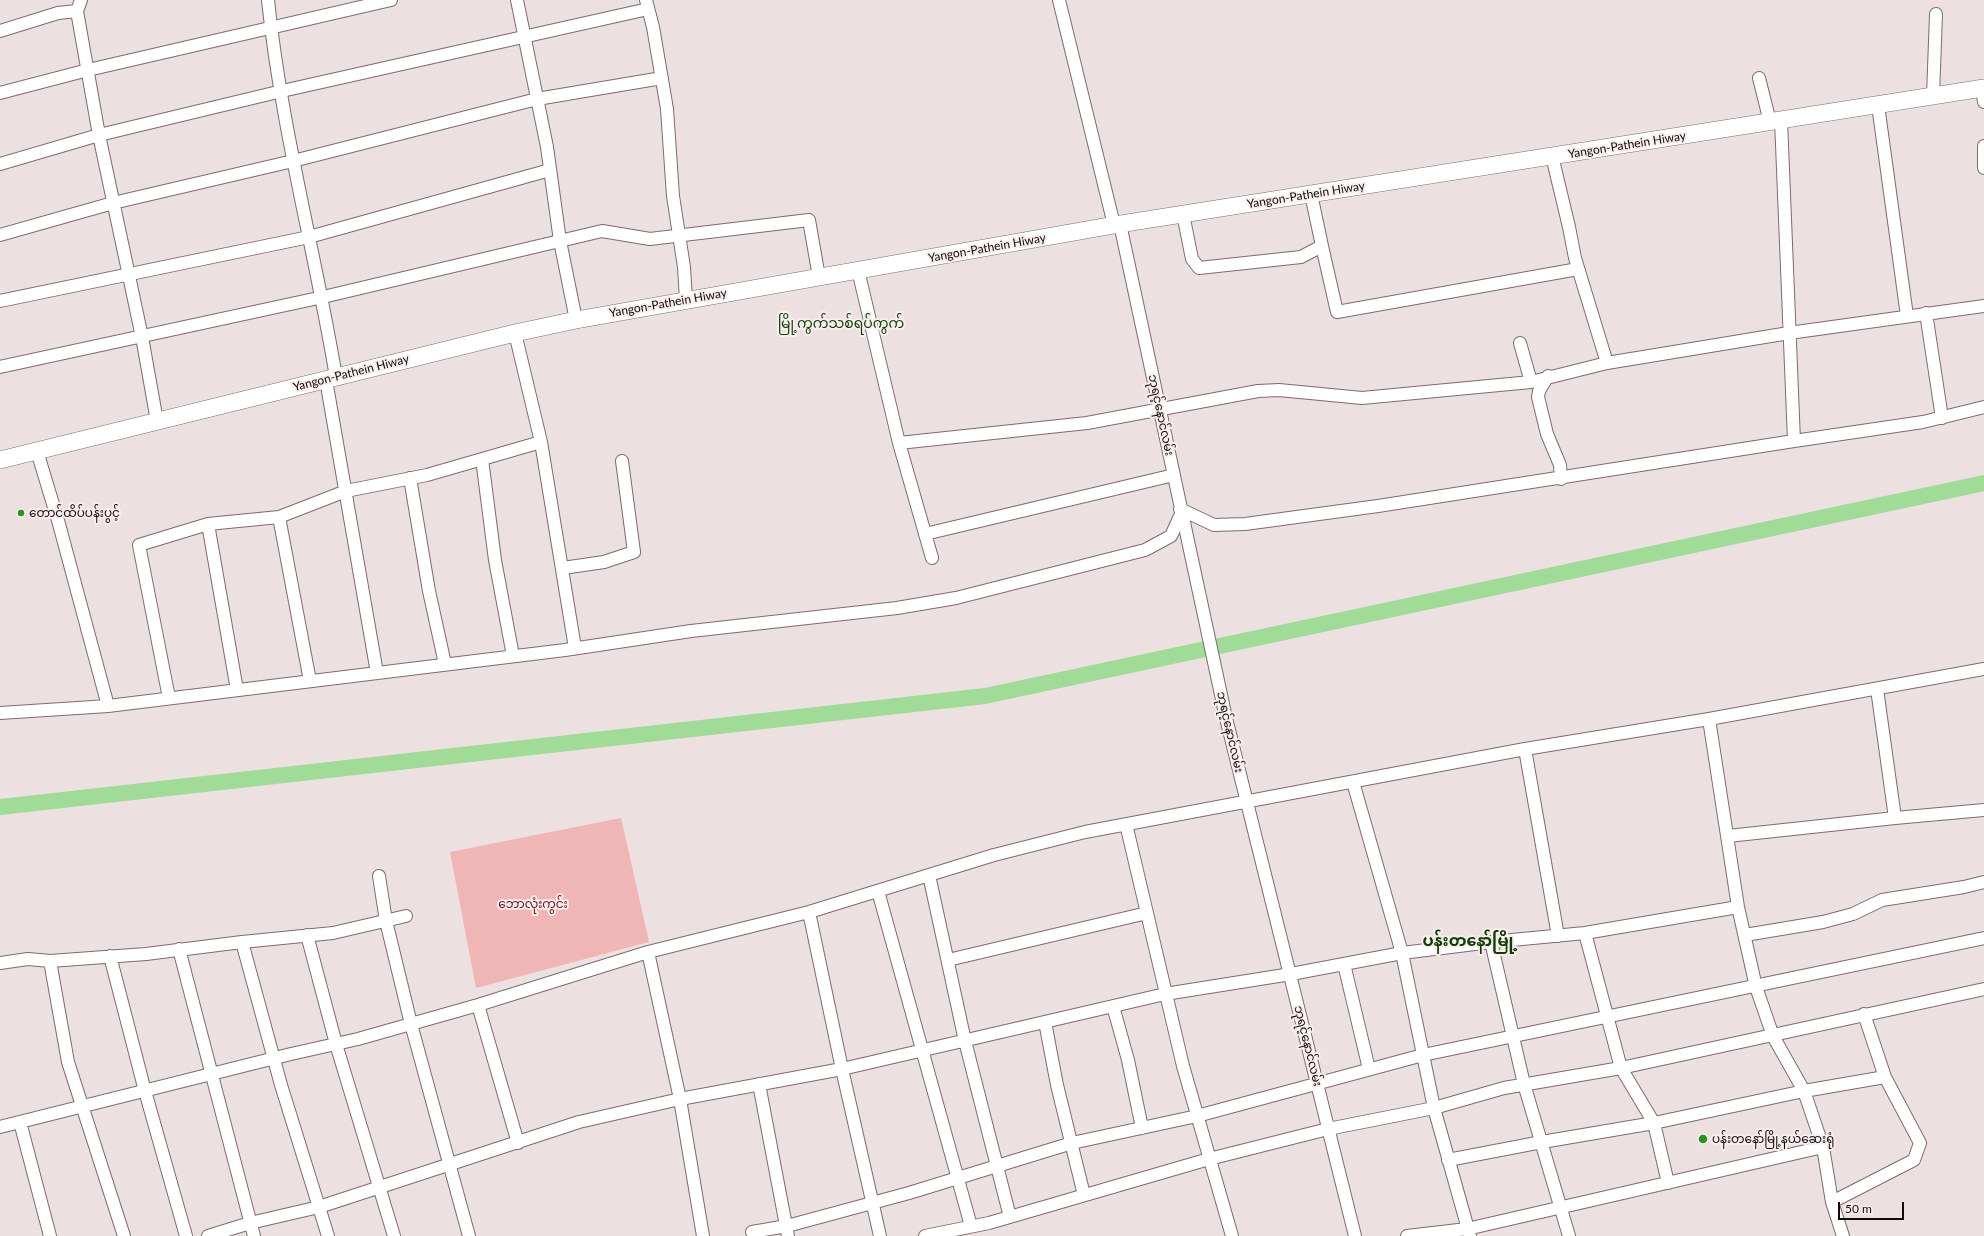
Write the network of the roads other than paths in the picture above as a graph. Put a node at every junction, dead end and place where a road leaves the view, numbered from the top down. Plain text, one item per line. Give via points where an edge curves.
1 (268, 0) edge
2 (391, 0) edge
3 (517, 0) edge
4 (1059, 0) edge
5 (647, 5) edge
6 (79, 6) edge
7 (1936, 14) dead end
8 (271, 28) junction
9 (0, 31) edge
10 (524, 36) junction
11 (88, 70) junction
12 (662, 78) junction
13 (1759, 78) dead end
14 (282, 91) junction
15 (0, 93) edge
16 (1984, 93) edge
17 (1933, 96) junction
18 (537, 99) junction
19 (1878, 105) junction
20 (1775, 121) junction
21 (99, 135) junction
22 (1984, 146) edge
23 (1552, 156) junction
24 (293, 161) junction
25 (0, 164) edge
26 (1984, 168) edge
27 (550, 170) junction
28 (1311, 194) junction
29 (113, 203) junction
30 (1183, 214) junction
31 (1117, 225) junction
32 (0, 235) edge
33 (678, 236) junction
34 (309, 237) junction
35 (560, 241) junction
36 (1322, 246) junction
37 (1578, 269) junction
38 (858, 270) junction
39 (128, 274) junction
40 (819, 277) junction
41 (323, 298) junction
42 (686, 300) junction
43 (0, 301) edge
44 (1984, 306) edge
45 (1926, 313) junction
46 (1907, 316) junction
47 (576, 320) junction
48 (515, 333) junction
49 (1789, 333) junction
50 (142, 337) junction
51 (1520, 343) dead end
52 (1607, 363) junction
53 (0, 367) edge
54 (1548, 376) junction
55 (331, 378) junction
56 (1531, 382) junction
57 (1984, 407) edge
58 (1160, 409) junction
59 (1942, 418) junction
60 (157, 421) junction
61 (1794, 441) junction
62 (541, 442) junction
63 (899, 443) junction
64 (37, 451) junction
65 (482, 459) junction
66 (0, 460) edge
67 (622, 461) dead end
68 (1174, 475) junction
69 (410, 478) junction
70 (1561, 478) junction
71 (346, 491) junction
72 (1181, 513) junction
73 (279, 516) junction
74 (208, 524) junction
75 (925, 534) junction
76 (932, 558) dead end
77 (563, 568) junction
78 (575, 648) junction
79 (513, 656) junction
80 (445, 664) junction
81 (1984, 669) edge
82 (377, 673) junction
83 (310, 681) junction
84 (1876, 689) junction
85 (237, 690) junction
86 (169, 698) junction
87 (108, 706) junction
88 (0, 713) edge
89 (1709, 719) junction
90 (1525, 749) junction
91 (1353, 782) junction
92 (1247, 802) junction
93 (1984, 810) edge
94 (1895, 818) junction
95 (1126, 824) junction
96 (1728, 836) junction
97 (929, 875) junction
98 (379, 876) dead end
99 (1984, 882) edge
100 (878, 891) junction
101 (1738, 907) junction
102 (809, 912) junction
103 (1147, 913) junction
104 (406, 916) dead end
105 (386, 921) junction
106 (1585, 933) junction
107 (306, 935) junction
108 (1745, 935) junction
109 (1558, 936) junction
110 (1984, 938) edge
111 (242, 942) junction
112 (1491, 942) junction
113 (179, 949) junction
114 (648, 952) junction
115 (1402, 953) junction
116 (110, 956) junction
117 (948, 960) junction
118 (50, 961) junction
119 (0, 963) edge
120 (1344, 964) junction
121 (1291, 974) junction
122 (1756, 986) junction
123 (1984, 989) edge
124 (1165, 994) junction
125 (478, 1005) junction
126 (1113, 1006) junction
127 (1864, 1014) junction
128 (1607, 1016) junction
129 (1045, 1022) junction
130 (411, 1024) junction
131 (1514, 1036) junction
132 (1773, 1036) junction
133 (965, 1041) junction
134 (336, 1044) junction
135 (922, 1052) junction
136 (1423, 1055) junction
137 (273, 1058) junction
138 (1622, 1068) junction
139 (842, 1069) junction
140 (1369, 1069) junction
141 (212, 1073) junction
142 (1885, 1077) junction
143 (1317, 1083) junction
144 (759, 1084) junction
145 (1524, 1084) junction
146 (145, 1091) junction
147 (1804, 1091) junction
148 (680, 1099) junction
149 (83, 1106) junction
150 (1434, 1108) junction
151 (1197, 1116) junction
152 (20, 1122) junction
153 (1654, 1123) junction
154 (0, 1127) edge
155 (1142, 1128) junction
156 (1328, 1129) junction
157 (1542, 1142) junction
158 (518, 1143) junction
159 (1072, 1143) junction
160 (1823, 1147) junction
161 (1210, 1159) junction
162 (1448, 1160) junction
163 (450, 1163) junction
164 (997, 1167) junction
165 (958, 1178) junction
166 (1668, 1183) junction
167 (380, 1188) junction
168 (1084, 1195) junction
169 (872, 1202) junction
170 (1832, 1202) junction
171 (319, 1207) junction
172 (1560, 1208) junction
173 (1010, 1217) junction
174 (250, 1223) junction
175 (971, 1226) junction
176 (788, 1231) edge
177 (752, 1232) dead end
178 (1469, 1232) edge
179 (50, 1236) edge
180 (124, 1236) edge
181 (186, 1236) edge
182 (208, 1236) edge
183 (254, 1236) edge
184 (328, 1236) edge
185 (394, 1236) edge
186 (469, 1236) edge
187 (703, 1236) edge
188 (880, 1236) edge
189 (925, 1236) edge
190 (1232, 1236) edge
191 (1355, 1236) edge
192 (1407, 1236) edge
193 (1569, 1236) edge
194 (1843, 1236) edge

1 - 8 street
2 - 8 street
3 - 10 street
4 - 31 street, ဘုရင့်နောင်လမ်း
5 - 10 street
5 - 12 street
6 - 9 street
6 - 11 street
7 - 17 street
8 - 11 street
8 - 14 street
10 - 14 street
10 - 18 street
11 - 15 street
11 - 21 street
12 - 18 street
12 - 33 street
13 - 20 street
14 - 21 street
14 - 24 street
16 - 17 highway, Yangon-Pathein Hiway
17 - 19 highway, Yangon-Pathein Hiway
18 - 24 street
18 - 27 street
19 - 20 highway, Yangon-Pathein Hiway
19 - 46 street
20 - 23 highway, Yangon-Pathein Hiway
20 - 49 street
21 - 25 street
21 - 29 street
22 - 26 street
23 - 28 highway, Yangon-Pathein Hiway
23 - 37 street
24 - 29 street
24 - 34 street
27 - 34 street
27 - 35 street
28 - 30 highway, Yangon-Pathein Hiway
28 - 36 street
29 - 32 street
29 - 39 street
30 - 31 highway, Yangon-Pathein Hiway
30 - 36 street via 1192,259 1199,268 1301,257
31 - 38 highway, Yangon-Pathein Hiway
31 - 58 street, ဘုရင့်နောင်လမ်း
33 - 35 street via 650,239 602,231
33 - 40 street via 809,220
33 - 42 street via 684,267
34 - 39 street
34 - 41 street
35 - 41 street
35 - 47 street
36 - 37 street via 1337,312
37 - 52 street
38 - 40 highway, Yangon-Pathein Hiway
38 - 63 street
39 - 43 street
39 - 50 street
40 - 42 highway, Yangon-Pathein Hiway
41 - 50 street
41 - 55 street
42 - 47 highway, Yangon-Pathein Hiway
44 - 45 street
45 - 46 street
45 - 59 street
46 - 49 street
47 - 48 highway, Yangon-Pathein Hiway
48 - 55 highway, Yangon-Pathein Hiway
48 - 62 street
49 - 52 street
49 - 61 street
50 - 53 street
50 - 60 street
51 - 56 street
52 - 54 street
54 - 56 street
54 - 70 street via 1538,397 1547,434 1560,464
55 - 60 highway, Yangon-Pathein Hiway
55 - 71 street
56 - 58 street via 1362,398 1280,390 1258,391
57 - 59 street
58 - 63 street via 1087,423
58 - 68 street, ဘုရင့်နောင်လမ်း
59 - 61 street
60 - 64 highway, Yangon-Pathein Hiway
61 - 70 street
62 - 65 street
62 - 77 street
63 - 75 street
64 - 66 highway, Yangon-Pathein Hiway
64 - 87 street
65 - 69 street
65 - 79 street via 495,560
67 - 77 street via 634,552 604,562
68 - 72 street, ဘုရင့်နောင်လမ်း
68 - 75 street
69 - 71 street
69 - 80 street via 429,591
70 - 72 street via 1245,524 1214,524
71 - 73 street
71 - 82 street
72 - 78 street via 1171,536 1145,550 956,598 897,608 691,630
72 - 92 street, ဘုရင့်နောင်လမ်း
73 - 74 street
73 - 83 street
74 - 85 street
74 - 86 street via 139,546
75 - 76 street
77 - 78 street
78 - 79 street
79 - 80 street
80 - 82 street
81 - 84 street
82 - 83 street
83 - 85 street
84 - 89 street
84 - 94 street
85 - 86 street
86 - 87 street
87 - 88 street
89 - 90 street
89 - 96 street
90 - 91 street
90 - 109 street
91 - 92 street
91 - 115 street
92 - 95 street
92 - 121 street, ဘုရင့်နောင်လမ်း
93 - 94 street
94 - 96 street
95 - 97 street via 994,854
95 - 103 street
96 - 101 street
97 - 100 street
97 - 117 street
98 - 105 street
99 - 108 street via 1882,900 1853,914 1823,922
100 - 102 street
100 - 135 street
101 - 106 street
101 - 108 street
102 - 114 street
102 - 139 street
103 - 117 street
103 - 124 street
104 - 105 street
105 - 107 street via 333,933
105 - 130 street
106 - 109 street
106 - 128 street
107 - 111 street
107 - 134 street
108 - 122 street
109 - 112 street
110 - 122 street
111 - 113 street
111 - 137 street
112 - 115 street
112 - 131 street
113 - 116 street
113 - 141 street
114 - 125 street
114 - 148 street
115 - 120 street
115 - 136 street
116 - 118 street
116 - 146 street
117 - 133 street
118 - 119 street via 28,959
118 - 149 street via 68,1062
120 - 121 street
120 - 140 street
121 - 124 street
121 - 143 street, ဘုရင့်နောင်လမ်း
122 - 128 street
122 - 132 street
123 - 127 street
124 - 126 street
124 - 151 street
125 - 130 street
125 - 158 street
126 - 129 street
126 - 155 street via 1128,1060
127 - 132 street
127 - 142 street
128 - 131 street
128 - 138 street
129 - 133 street
129 - 159 street
130 - 134 street
130 - 163 street
131 - 136 street
131 - 145 street
132 - 138 street
132 - 147 street
133 - 135 street
133 - 164 street
134 - 137 street
134 - 167 street
135 - 139 street
135 - 165 street
136 - 140 street
136 - 150 street
137 - 141 street
137 - 171 street
138 - 145 street
138 - 153 street
139 - 144 street
139 - 169 street
140 - 143 street
141 - 146 street
141 - 174 street
142 - 147 street
142 - 170 street via 1920,1143 1918,1153 1914,1160
143 - 151 street
143 - 156 street, ဘုရင့်နောင်လမ်း
144 - 148 street
144 - 176 street
145 - 150 street
145 - 157 street
146 - 149 street
146 - 181 street
147 - 153 street
147 - 160 street
148 - 158 street via 579,1122
148 - 187 street
149 - 152 street
149 - 180 street
150 - 156 street
150 - 162 street
151 - 155 street
151 - 161 street
152 - 154 street
152 - 179 street
153 - 157 street
153 - 166 street
155 - 159 street
156 - 161 street
156 - 191 street, ဘုရင့်နောင်လမ်း
157 - 162 street
157 - 172 street
158 - 163 street
159 - 164 street
159 - 168 street
160 - 166 street
160 - 170 street
161 - 168 street
161 - 190 street
162 - 178 street
163 - 167 street
163 - 186 street
164 - 165 street
164 - 173 street
165 - 169 street
165 - 175 street
166 - 172 street
167 - 171 street
167 - 185 street
168 - 173 street
169 - 176 street
169 - 188 street
170 - 194 street
171 - 174 street
171 - 184 street
172 - 178 street
172 - 193 street
173 - 175 street
174 - 182 street
174 - 183 street
175 - 189 street
176 - 177 street
178 - 192 street

